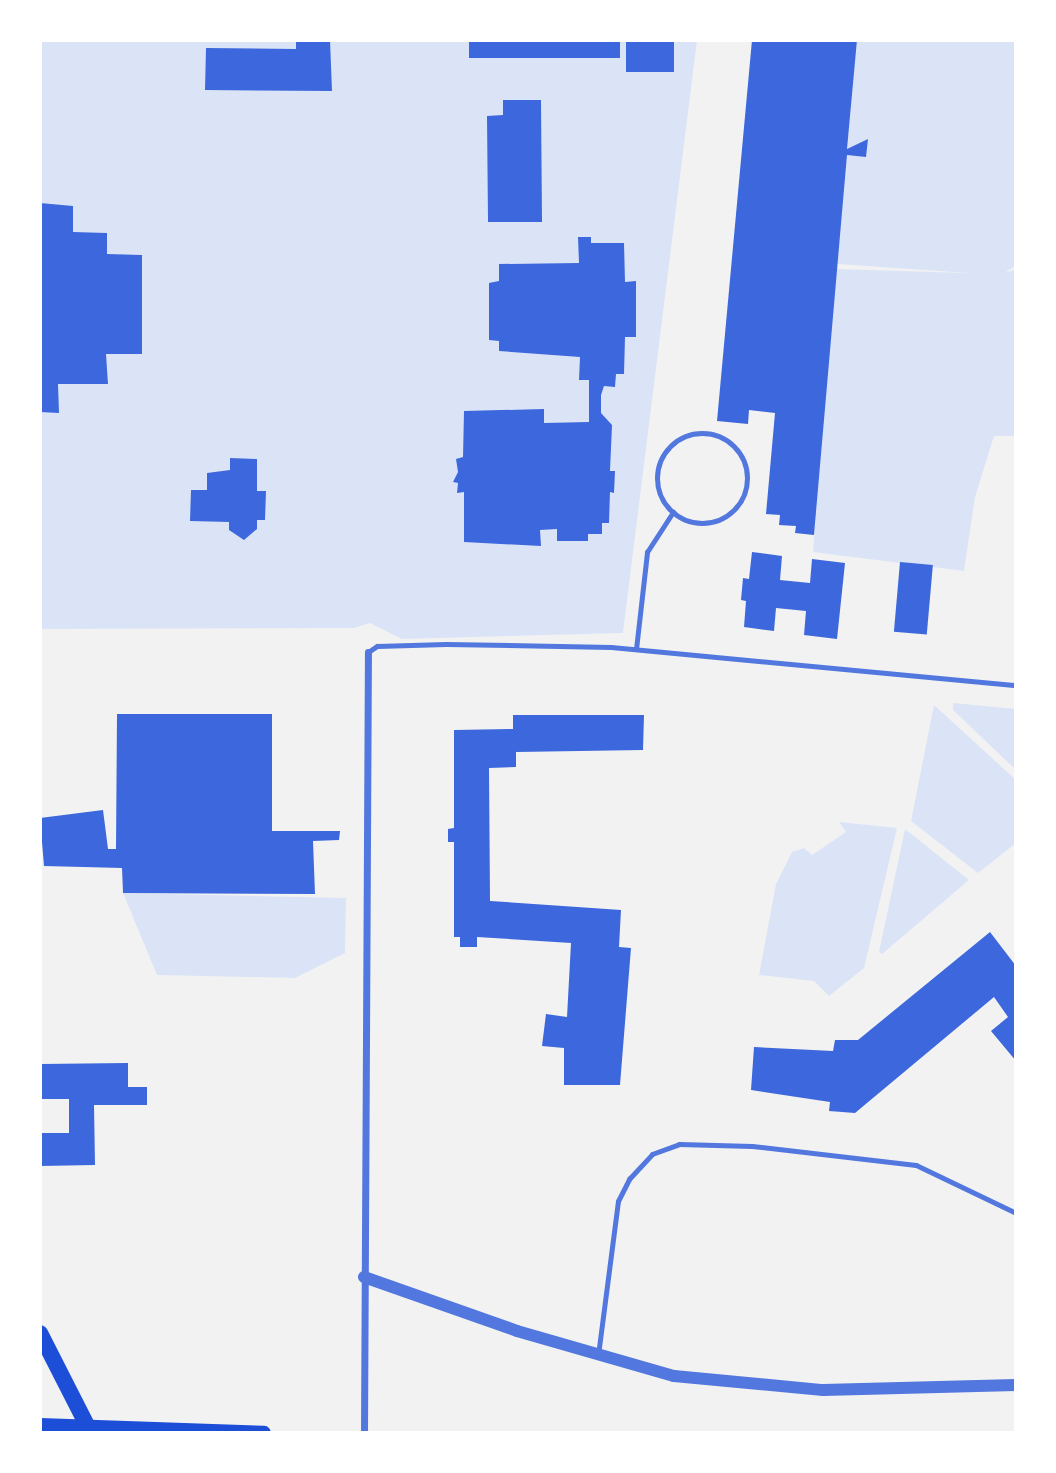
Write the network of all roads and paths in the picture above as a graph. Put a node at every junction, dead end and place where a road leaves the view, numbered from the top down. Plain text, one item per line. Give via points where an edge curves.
1 (673, 513) junction
2 (636, 649) junction
3 (368, 652) joint
4 (1016, 685) edge
5 (1016, 1213) edge
6 (364, 1278) junction
7 (40, 1333) edge
8 (598, 1357) junction
9 (1016, 1385) edge
10 (40, 1424) edge
11 (88, 1429) edge
12 (264, 1433) edge
13 (364, 1433) edge

1 - 1 lane via 698,523 724,518 734,510 747,486 744,460 736,447 710,433 682,437 670,445 657,472 658,487
1 - 2 lane via 647,552
2 - 3 lane via 446,644 377,646
2 - 4 lane
3 - 6 street
5 - 8 lane via 916,1166 752,1146 679,1144 652,1154 629,1179 618,1200
6 - 8 street
6 - 13 street
7 - 11 highway
8 - 9 street via 674,1376 761,1387
10 - 11 main road
11 - 12 main road

